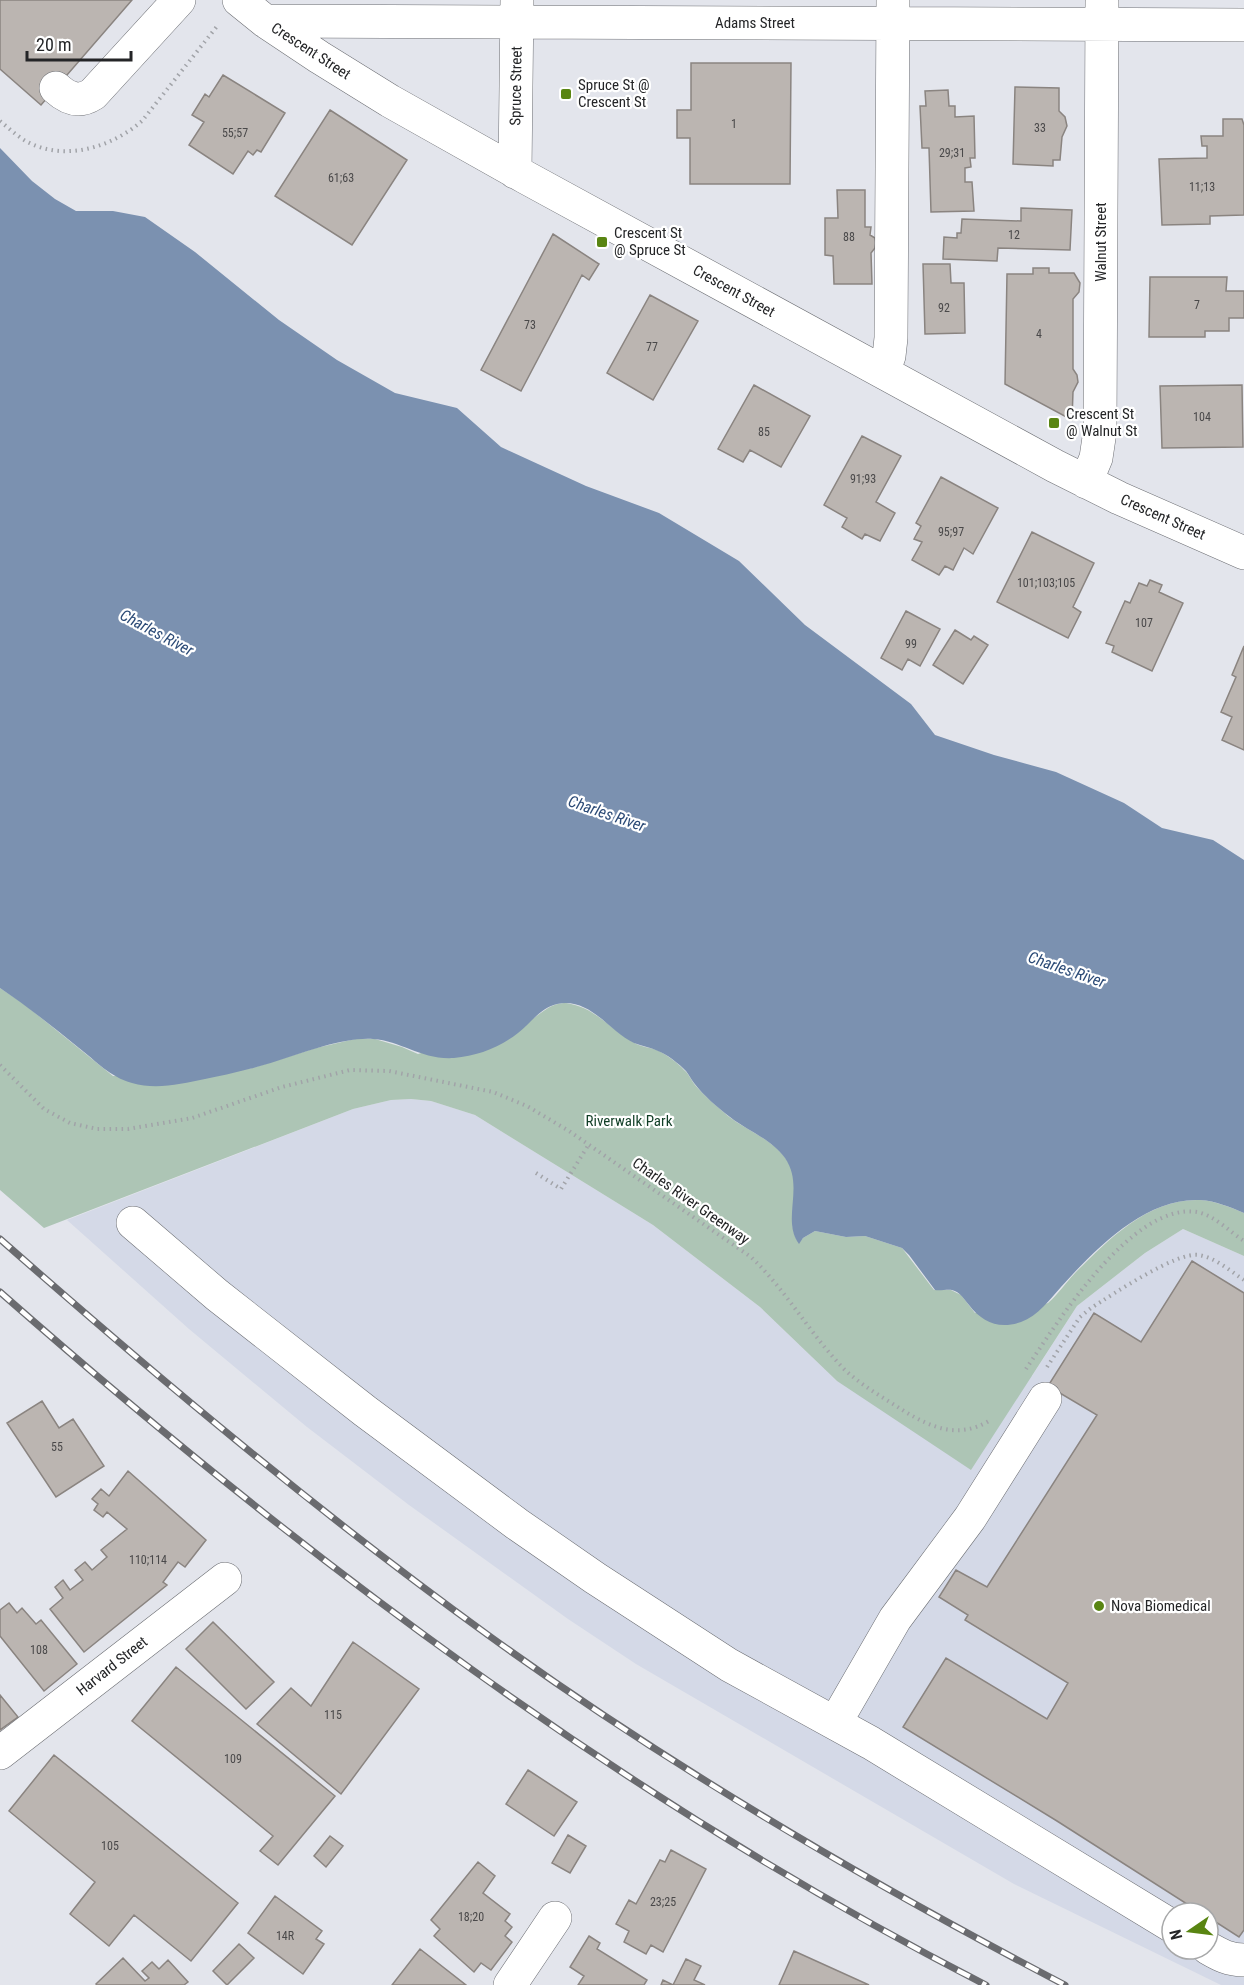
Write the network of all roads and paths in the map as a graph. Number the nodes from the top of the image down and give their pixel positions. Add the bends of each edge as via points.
1 (179, 0) edge
2 (239, 0) edge
3 (517, 11) edge
4 (893, 12) edge
5 (1102, 12) edge
6 (265, 21) junction
7 (1244, 24) edge
8 (56, 87) dead end
9 (515, 172) junction
10 (883, 372) junction
11 (1086, 482) junction
12 (1244, 553) edge
13 (0, 1065) edge
14 (589, 1144) junction
15 (536, 1173) dead end
16 (133, 1223) dead end
17 (1244, 1241) edge
18 (1244, 1280) edge
19 (1021, 1377) dead end
20 (1045, 1399) joint
21 (996, 1415) dead end
22 (225, 1579) dead end
23 (835, 1724) junction
24 (0, 1753) edge
25 (555, 1918) dead end
26 (1160, 1919) edge
27 (1220, 1954) edge
28 (1244, 1960) edge
29 (510, 1985) edge

1 - 8 street via 93,94 74,100
2 - 6 street, Crescent Street
3 - 4 street, Adams Street
3 - 6 street, Adams Street
3 - 9 street, Spruce Street
4 - 5 street, Adams Street
4 - 10 street via 891,338 890,356
5 - 7 street, Adams Street
5 - 11 street, Walnut Street via 1100,431 1096,458
6 - 9 street, Crescent Street via 366,86
9 - 10 street, Crescent Street
10 - 11 street, Crescent Street
11 - 12 street, Crescent Street
13 - 14 path, Charles River Greenway via 44,1109 70,1123 97,1129 171,1123 282,1087 370,1069 509,1097
14 - 15 path via 561,1190
14 - 21 path, Charles River Greenway via 751,1257 843,1368 864,1385 921,1421 946,1431 980,1426
16 - 23 street via 310,1369 517,1524 702,1648
17 - 19 path via 1197,1212 1153,1222 1083,1287
18 - 20 path via 1209,1257 1191,1254 1175,1259 1091,1308 1080,1317 1040,1378
20 - 23 street via 970,1518 896,1619
22 - 24 street, Harvard Street
23 - 26 street
25 - 29 street
27 - 28 street

